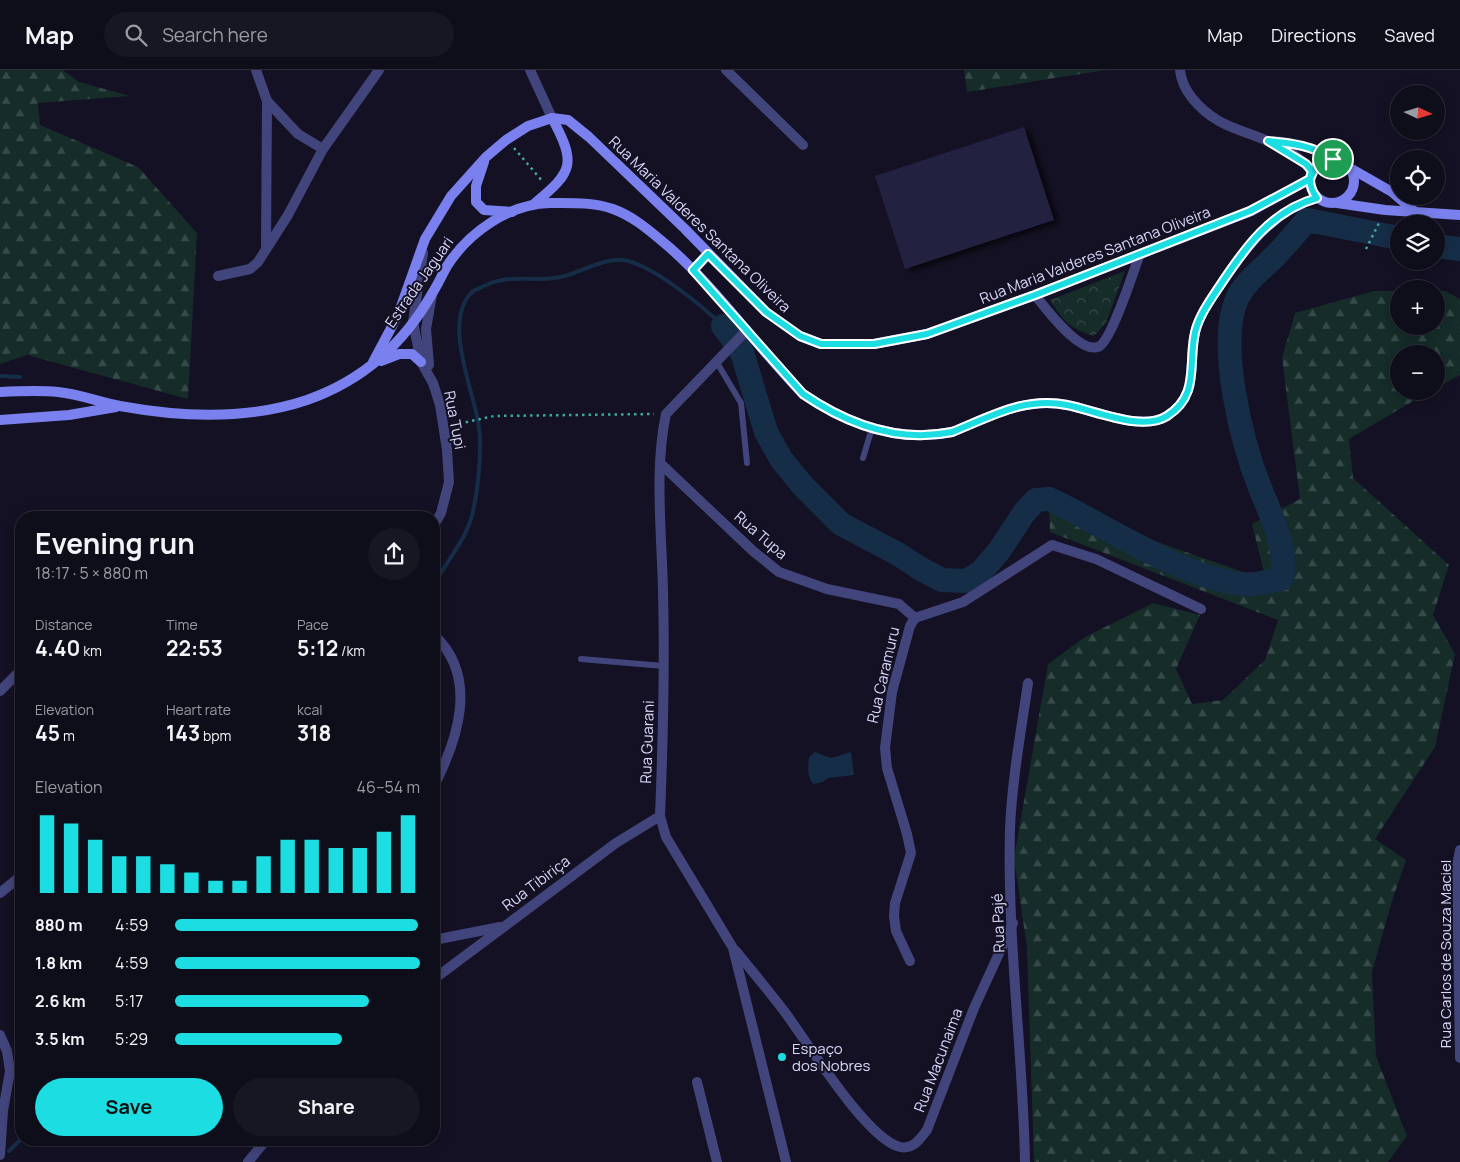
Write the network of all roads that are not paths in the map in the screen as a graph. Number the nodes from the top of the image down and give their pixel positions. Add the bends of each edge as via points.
1 (256, 70) edge
2 (379, 70) edge
3 (530, 70) edge
4 (726, 70) edge
5 (1180, 70) edge
6 (267, 102) junction
7 (552, 118) junction
8 (1268, 141) junction
9 (803, 145) dead end
10 (323, 149) junction
11 (486, 157) junction
12 (1333, 159) junction
13 (1350, 168) junction
14 (1311, 175) junction
15 (1317, 198) junction
16 (535, 203) junction
17 (1337, 204) junction
18 (1414, 211) junction
19 (513, 212) junction
20 (1460, 215) edge
21 (426, 239) junction
22 (266, 250) junction
23 (708, 254) junction
24 (1140, 254) junction
25 (693, 270) junction
26 (218, 276) dead end
27 (433, 293) junction
28 (1035, 295) junction
29 (413, 322) junction
30 (743, 334) junction
31 (421, 362) junction
32 (716, 362) junction
33 (374, 365) junction
34 (433, 383) junction
35 (0, 392) edge
36 (120, 406) junction
37 (0, 420) edge
38 (872, 428) junction
39 (863, 458) dead end
40 (747, 462) dead end
41 (660, 464) junction
42 (440, 515) edge
43 (1201, 609) dead end
44 (915, 618) junction
45 (440, 644) edge
46 (581, 659) dead end
47 (664, 666) junction
48 (15, 676) edge
49 (1028, 683) dead end
50 (0, 691) edge
51 (440, 774) edge
52 (660, 816) junction
53 (1460, 850) edge
54 (15, 881) edge
55 (0, 893) edge
56 (1013, 923) junction
57 (504, 926) junction
58 (440, 939) edge
59 (734, 948) junction
60 (910, 961) dead end
61 (440, 974) edge
62 (0, 1035) edge
63 (1460, 1058) edge
64 (697, 1082) dead end
65 (261, 1146) edge
66 (0, 1155) edge
67 (248, 1162) edge
68 (717, 1162) edge
69 (786, 1162) edge
70 (1025, 1162) edge

1 - 6 street
2 - 10 street
3 - 7 street
4 - 9 street
5 - 8 street via 1186,89 1206,114 1240,132
6 - 10 street via 298,134
6 - 22 street
7 - 11 main road via 528,126
7 - 16 main road via 569,158 565,173
7 - 23 main road, Rua Maria Valderes Santana Oliveira via 573,123
8 - 12 street via 1294,143
8 - 14 street via 1306,164
10 - 22 street
11 - 19 main road via 476,186 476,202 484,210
11 - 21 main road via 451,196
12 - 13 main road via 1343,161
12 - 14 main road via 1321,162
13 - 17 main road via 1354,189
13 - 18 main road via 1392,192
14 - 15 main road via 1313,193
14 - 24 main road, Rua Maria Valderes Santana Oliveira via 1250,211
15 - 17 main road
15 - 38 main road, Estrada Jaguari via 1285,212 1243,250 1200,318 1185,400 1165,418 1139,421 1068,405 1037,402 1024,403 952,432 919,436
16 - 19 main road, Estrada Jaguari
16 - 25 main road, Estrada Jaguari via 580,203 611,209 644,225
17 - 18 main road
18 - 20 main road
19 - 27 main road, Estrada Jaguari via 469,238 448,265
21 - 29 street
21 - 33 main road via 398,315
22 - 26 street via 254,267
23 - 25 main road
23 - 28 main road, Rua Maria Valderes Santana Oliveira via 766,312 800,336 821,344 874,344 927,334
24 - 28 main road, Rua Maria Valderes Santana Oliveira
24 - 28 street via 1111,330 1097,348 1089,348 1075,339
25 - 30 main road, Estrada Jaguari
27 - 29 main road, Estrada Jaguari
27 - 34 street via 426,329 426,356
29 - 31 street, Rua Tupi
29 - 33 main road, Estrada Jaguari
30 - 32 street
30 - 38 main road, Estrada Jaguari via 803,394 854,423
31 - 33 main road via 412,354 398,354
31 - 34 street, Rua Tupi
32 - 40 lane via 741,403
32 - 41 street, Rua Guarani via 666,414
33 - 36 main road via 332,390 273,407 186,415
34 - 42 street, Rua Tupi via 440,405 449,482
35 - 36 main road via 60,392
36 - 37 main road via 69,415
38 - 39 lane
41 - 44 street, Rua Tupa via 779,572 827,589 899,604
41 - 47 street, Rua Guarani
43 - 44 street, Rua Caramuru via 1096,559 1052,545 963,602
44 - 60 street, Rua Caramuru via 892,692 885,748 887,768 911,853 894,916 896,931
45 - 51 street via 453,662 462,696 448,758
46 - 47 lane
47 - 52 street, Rua Guarani
48 - 50 street
49 - 56 street, Rua Pajé via 1010,828
52 - 57 street, Rua Tibiriça via 634,830
52 - 59 street, Rua Guarani via 666,837
53 - 63 street, Rua Carlos de Souza Maciel
54 - 55 street
56 - 59 street, Rua Macunaima via 974,1008 927,1130 917,1144 907,1147 884,1139 857,1111
56 - 70 street, Rua Pajé
57 - 58 street
57 - 61 street, Rua Tibiriça
59 - 69 street, Rua Guarani
62 - 66 street via 10,1071
64 - 68 street
65 - 67 street

